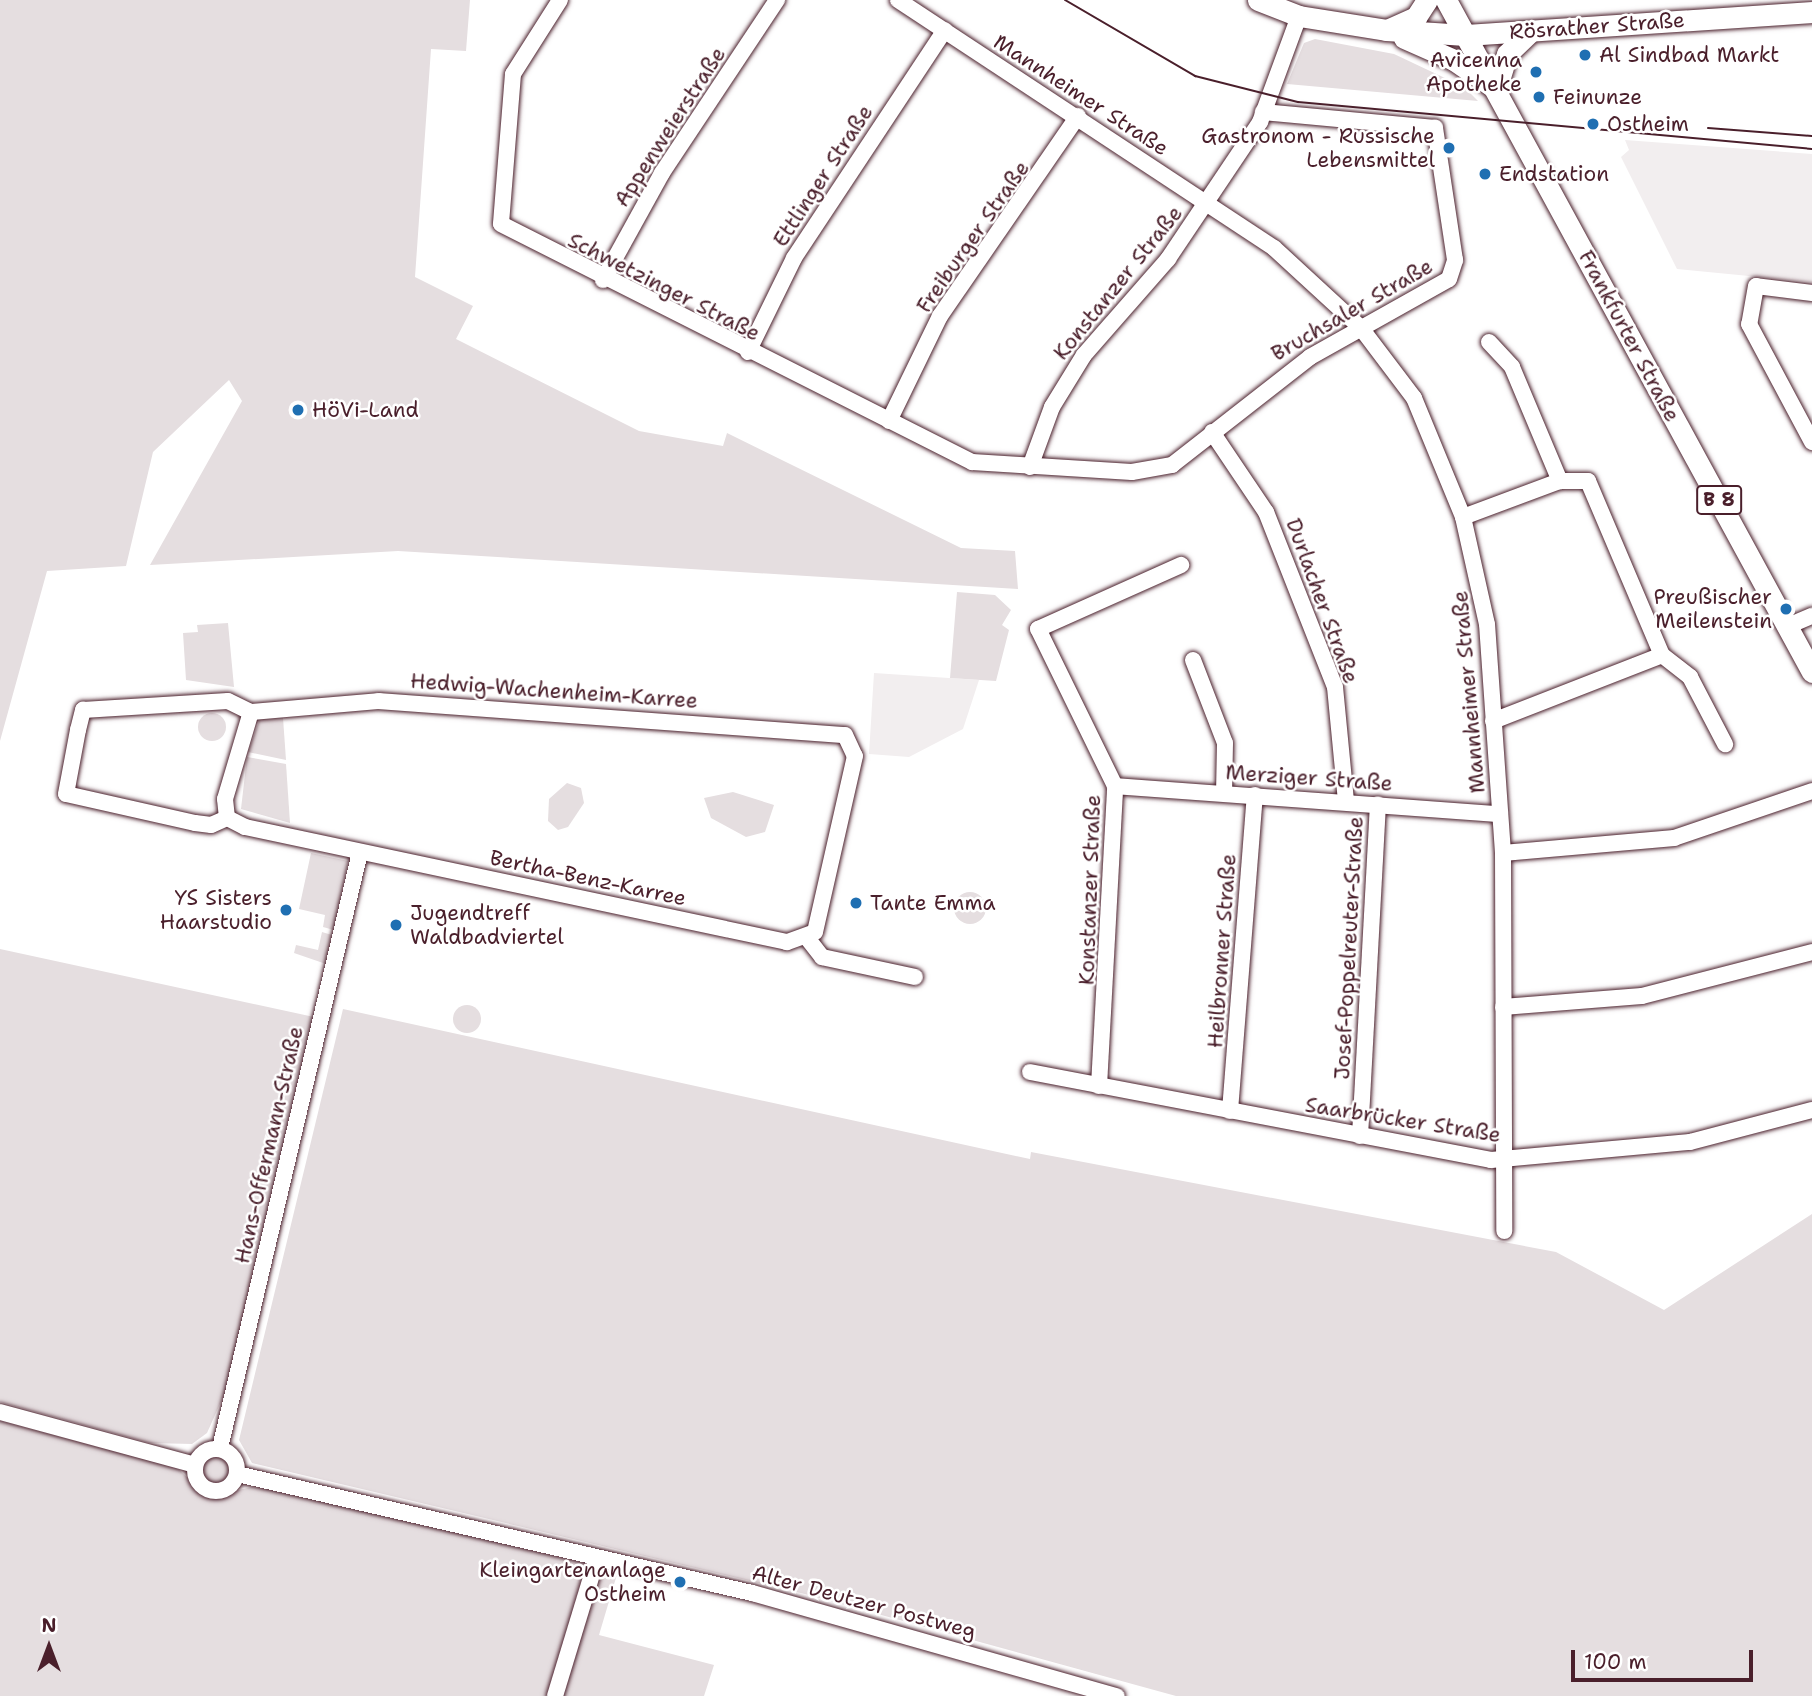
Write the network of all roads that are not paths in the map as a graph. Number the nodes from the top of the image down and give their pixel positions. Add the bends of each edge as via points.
1 (560, 0) edge
2 (777, 0) edge
3 (898, 0) edge
4 (1258, 0) edge
5 (1427, 0) edge
6 (1446, 0) edge
7 (1812, 12) edge
8 (1299, 16) junction
9 (945, 30) junction
10 (1386, 30) junction
11 (1531, 31) junction
12 (1466, 35) junction
13 (1496, 90) junction
14 (1264, 112) junction
15 (1078, 117) junction
16 (1208, 203) junction
17 (603, 280) junction
18 (1812, 293) edge
19 (1361, 328) junction
20 (1489, 342) dead end
21 (748, 352) junction
22 (889, 421) junction
23 (1212, 432) junction
24 (1812, 442) edge
25 (1030, 467) junction
26 (1560, 481) junction
27 (1463, 517) junction
28 (1181, 565) dead end
29 (1812, 616) edge
30 (1788, 625) junction
31 (1662, 655) junction
32 (1193, 660) dead end
33 (1812, 671) edge
34 (251, 712) junction
35 (1493, 721) junction
36 (1726, 744) dead end
37 (1115, 786) junction
38 (1812, 791) edge
39 (1224, 793) junction
40 (1255, 795) junction
41 (1346, 801) junction
42 (1378, 804) junction
43 (1500, 814) junction
44 (227, 818) junction
45 (359, 852) junction
46 (1503, 853) junction
47 (808, 939) junction
48 (1812, 952) edge
49 (915, 977) dead end
50 (1503, 1007) junction
51 (1030, 1072) dead end
52 (1098, 1086) junction
53 (1812, 1110) edge
54 (1230, 1111) junction
55 (1360, 1136) junction
56 (1503, 1159) junction
57 (1504, 1231) dead end
58 (0, 1412) edge
59 (220, 1448) junction
60 (195, 1465) junction
61 (237, 1474) junction
62 (597, 1558) junction
63 (555, 1696) edge
64 (1117, 1696) edge

1 - 17 street, Schwetzinger Straße via 513,75 501,224
2 - 17 street, Appenweierstraße via 662,173
3 - 9 street, Mannheimer Straße
4 - 8 main road
5 - 10 main road via 1416,17
6 - 12 main road, Frankfurter Straße / B 8
7 - 11 main road, Rösrather Straße
8 - 10 main road
8 - 14 street, Konstanzer Straße
9 - 15 street, Mannheimer Straße
9 - 21 street, Ettlinger Straße via 794,258
10 - 12 main road, Rösrather Straße
10 - 13 main road, B 8 via 1454,60
11 - 12 main road, Rösrather Straße
11 - 13 main road via 1507,54
12 - 13 main road, Frankfurter Straße / B 8
13 - 30 main road, Frankfurter Straße / B 8
14 - 16 street, Konstanzer Straße
14 - 19 street, Bruchsaler Straße via 1435,128 1455,270 1441,285
15 - 16 street, Mannheimer Straße
15 - 22 street, Freiburger Straße via 940,316
16 - 19 street, Mannheimer Straße via 1284,256
16 - 25 street, Konstanzer Straße via 1084,355 1052,407
17 - 21 street, Schwetzinger Straße
18 - 24 street via 1756,286 1749,324
19 - 23 street, Bruchsaler Straße via 1274,381
19 - 27 street, Mannheimer Straße via 1414,398
20 - 26 street via 1512,367
21 - 22 street, Schwetzinger Straße
22 - 25 street, Schwetzinger Straße via 964,460
23 - 25 street, Bruchsaler Straße via 1156,470
23 - 41 street, Durlacher Straße via 1266,512 1335,687
26 - 27 street
26 - 31 street via 1588,481
27 - 35 street, Mannheimer Straße via 1486,613
28 - 37 street, Konstanzer Straße via 1038,629
29 - 30 street
30 - 33 main road, Frankfurter Straße / B 8
31 - 35 street
31 - 36 street via 1690,677
32 - 39 street via 1224,743
34 - 44 street via 225,799
34 - 44 street via 228,701 83,710 78,730 66,794 203,824
34 - 47 street, Hedwig-Wachenheim-Karree via 379,701 833,731 851,742 855,756 819,923
35 - 43 street, Mannheimer Straße
37 - 39 street, Merziger Straße
37 - 52 street, Konstanzer Straße
38 - 46 street via 1674,838
39 - 40 street, Merziger Straße
40 - 41 street, Merziger Straße
40 - 54 street, Heilbronner Straße
41 - 42 street, Merziger Straße
42 - 43 street, Merziger Straße
42 - 55 street, Josef-Poppelreuter-Straße
43 - 46 street, Mannheimer Straße
44 - 45 street, Bertha-Benz-Karree
45 - 47 street, Bertha-Benz-Karree via 787,942
45 - 59 street, Hans-Offermann-Straße
46 - 50 street, Mannheimer Straße
47 - 49 street via 822,957
48 - 50 street via 1642,996
50 - 56 street, Mannheimer Straße
51 - 52 street, Saarbrücker Straße
52 - 54 street, Saarbrücker Straße
53 - 56 street, Saarbrücker Straße via 1690,1142
54 - 55 street, Saarbrücker Straße
55 - 56 street, Saarbrücker Straße
56 - 57 street, Mannheimer Straße
58 - 60 street
59 - 60 street via 204,1451
59 - 61 street via 234,1458
60 - 61 street via 198,1481 211,1491 228,1488
61 - 62 street, Alter Deutzer Postweg
62 - 63 street
62 - 64 street, Alter Deutzer Postweg via 752,1593

